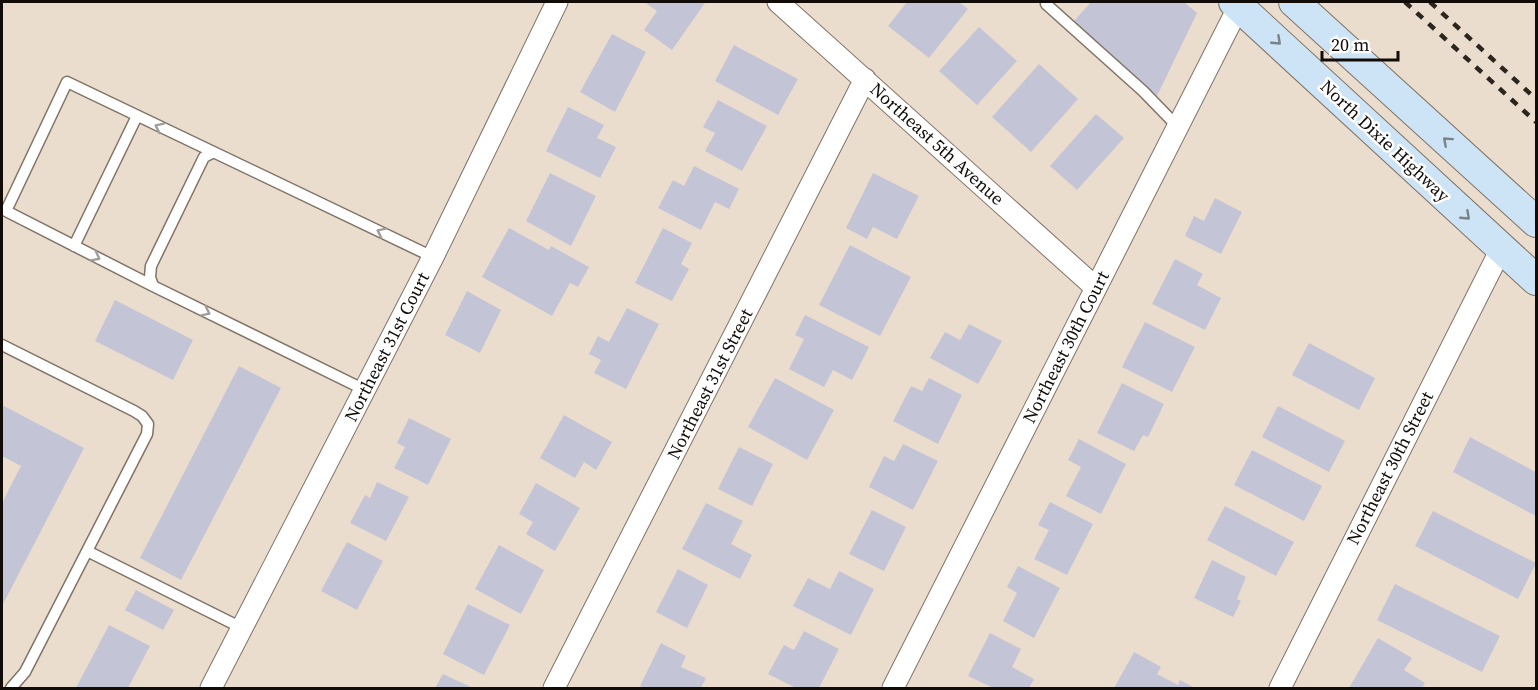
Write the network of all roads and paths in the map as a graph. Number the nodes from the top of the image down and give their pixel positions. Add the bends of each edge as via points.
1 (557, 2) edge
2 (778, 2) edge
3 (1048, 2) edge
4 (1294, 2) edge
5 (1236, 4) edge
6 (865, 79) junction
7 (137, 116) junction
8 (1178, 127) junction
9 (212, 153) junction
10 (1536, 222) edge
11 (74, 246) junction
12 (1502, 249) junction
13 (433, 257) junction
14 (1536, 280) edge
15 (153, 286) junction
16 (1096, 288) junction
17 (2, 345) edge
18 (365, 390) junction
19 (87, 551) junction
20 (242, 628) junction
21 (11, 688) edge
22 (211, 688) edge
23 (554, 688) edge
24 (893, 688) edge
25 (1280, 688) edge

1 - 13 street, Northeast 31st Court
2 - 6 street, Northeast 5th Avenue
3 - 8 lane
10 -> 4 main road
5 - 8 street, Northeast 30th Court
5 -> 12 main road, North Dixie Highway
6 - 16 street, Northeast 5th Avenue
6 - 23 street, Northeast 31st Street
9 -> 7 lane
7 - 11 lane
7 - 11 lane via 67,82 6,211
8 - 16 street, Northeast 30th Court
13 -> 9 lane
9 - 15 lane via 204,157 151,266
11 -> 15 lane
12 - 14 main road, North Dixie Highway
12 - 25 street, Northeast 30th Street
13 - 18 street, Northeast 31st Court
15 -> 18 lane
16 - 24 street, Northeast 30th Court
17 - 19 lane via 134,411 148,424 147,434
18 - 20 street, Northeast 31st Court
19 - 20 lane
19 - 21 lane via 25,672
20 - 22 street, Northeast 31st Court

